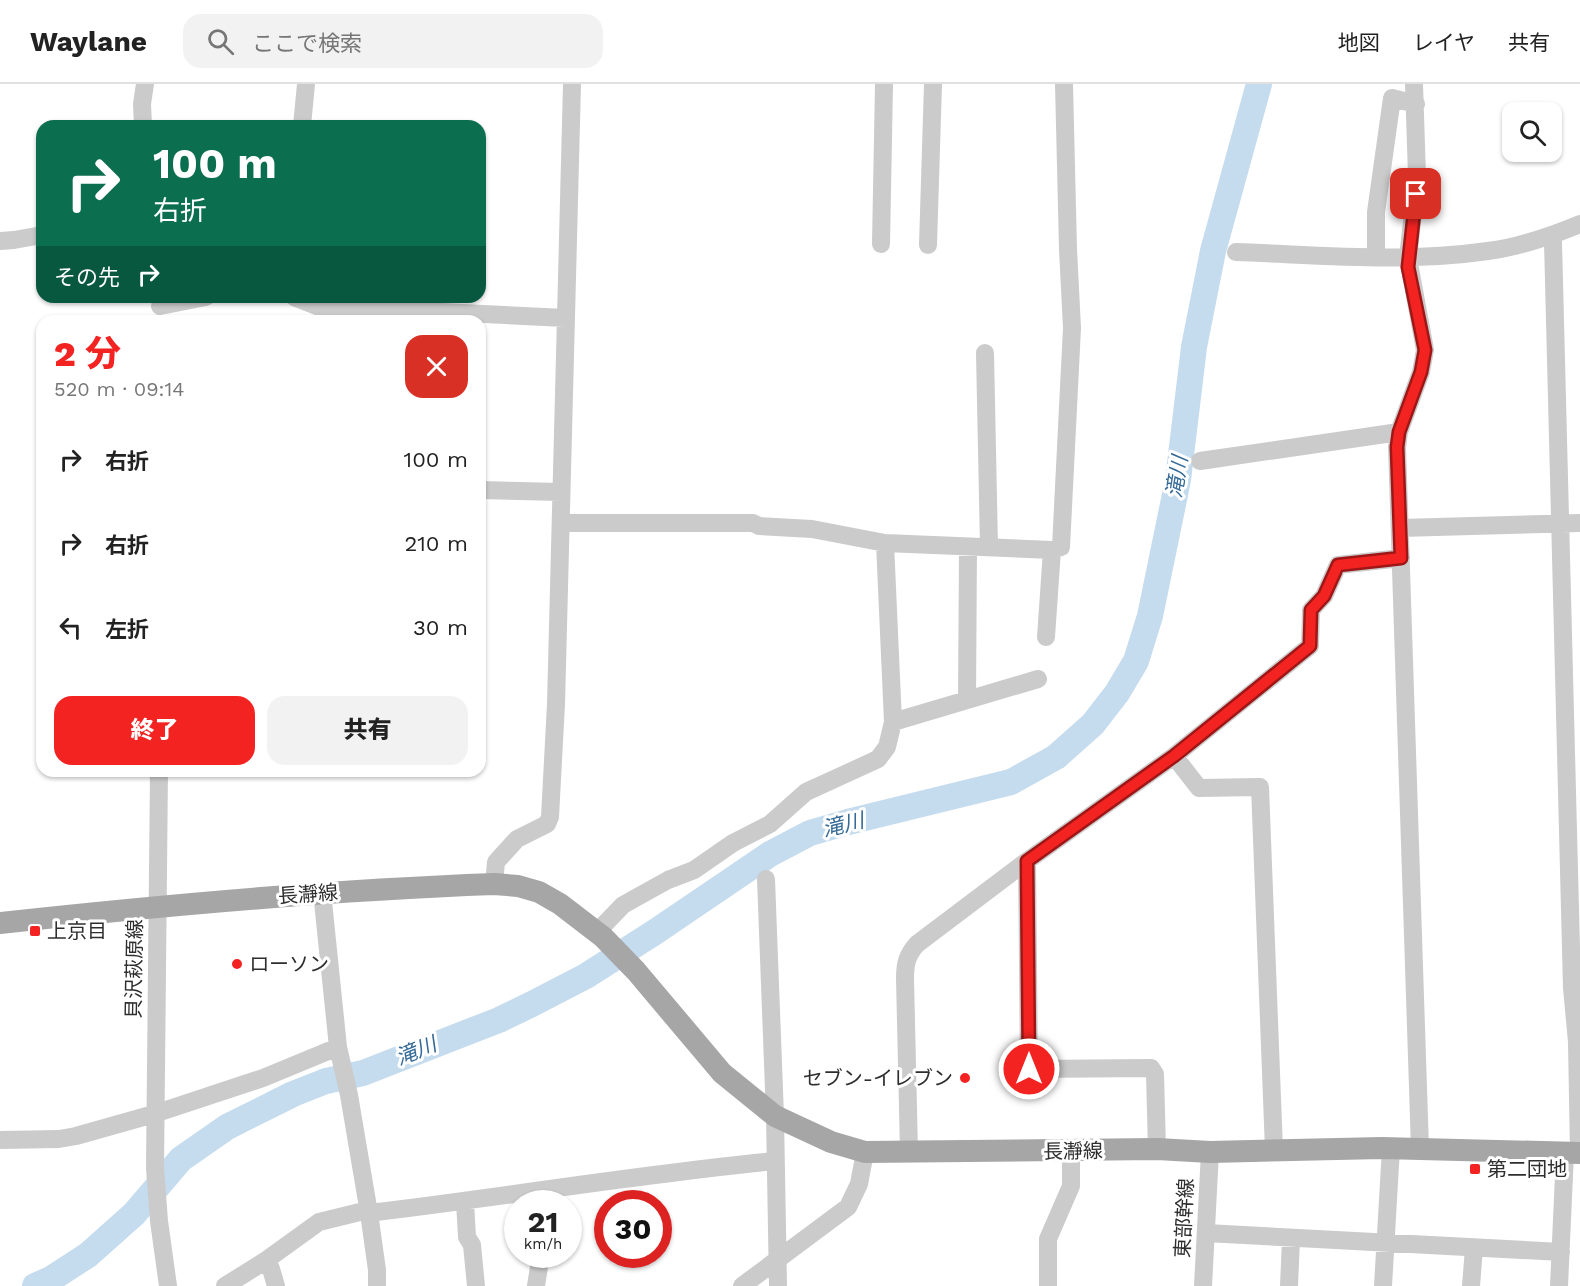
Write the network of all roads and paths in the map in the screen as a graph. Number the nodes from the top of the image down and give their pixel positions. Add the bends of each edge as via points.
1 (145, 84) edge
2 (306, 84) edge
3 (572, 84) edge
4 (884, 84) edge
5 (933, 84) edge
6 (1064, 84) edge
7 (1414, 84) edge
8 (1416, 104) junction
9 (143, 120) edge
10 (303, 120) edge
11 (1580, 224) edge
12 (1551, 236) junction
13 (36, 237) edge
14 (0, 241) edge
15 (881, 244) dead end
16 (928, 245) dead end
17 (1236, 252) dead end
18 (1376, 257) junction
19 (1408, 258) junction
20 (181, 303) edge
21 (309, 303) edge
22 (160, 308) edge
23 (565, 318) junction
24 (985, 353) dead end
25 (1399, 432) junction
26 (1200, 461) dead end
27 (486, 490) edge
28 (561, 492) junction
29 (561, 523) junction
30 (1559, 523) junction
31 (1580, 523) edge
32 (1400, 528) junction
33 (885, 543) junction
34 (988, 546) junction
35 (968, 547) junction
36 (1052, 550) junction
37 (1401, 558) junction
38 (1046, 637) dead end
39 (1038, 679) dead end
40 (967, 700) junction
41 (893, 722) junction
42 (1174, 756) junction
43 (159, 777) edge
44 (1574, 826) edge
45 (1027, 861) junction
46 (766, 879) dead end
47 (494, 884) junction
48 (322, 892) junction
49 (158, 906) junction
50 (0, 923) edge
51 (599, 935) junction
52 (339, 1050) junction
53 (154, 1114) junction
54 (775, 1116) junction
55 (0, 1140) edge
56 (1391, 1148) junction
57 (1157, 1149) junction
58 (1420, 1149) junction
59 (1274, 1150) junction
60 (1071, 1151) junction
61 (864, 1152) junction
62 (909, 1152) junction
63 (1210, 1152) junction
64 (1575, 1153) edge
65 (776, 1161) junction
66 (576, 1190) edge
67 (504, 1199) edge
68 (465, 1202) junction
69 (369, 1212) junction
70 (1206, 1233) junction
71 (1292, 1239) junction
72 (1386, 1243) junction
73 (1474, 1248) junction
74 (1561, 1252) junction
75 (778, 1260) junction
76 (265, 1261) junction
77 (539, 1268) edge
78 (168, 1286) edge
79 (225, 1286) edge
80 (276, 1286) edge
81 (377, 1286) edge
82 (476, 1286) edge
83 (536, 1286) edge
84 (742, 1286) edge
85 (778, 1286) edge
86 (1048, 1286) edge
87 (1203, 1286) edge
88 (1289, 1286) edge
89 (1383, 1286) edge
90 (1471, 1286) edge
91 (1559, 1286) edge

1 - 9 street
2 - 10 street
3 - 23 street
4 - 15 street
5 - 16 street
6 - 36 street via 1072,328 1061,547
7 - 8 street
8 - 18 street via 1392,98 1376,212
8 - 19 street via 1416,194
11 - 12 street
12 - 19 street via 1490,251
12 - 30 street
13 - 14 street
17 - 18 street
18 - 19 street
19 - 25 street via 1425,350
20 - 22 street
21 - 23 street
23 - 28 street
24 - 34 street
25 - 26 street
25 - 32 street
27 - 28 street
28 - 29 street
29 - 33 street via 753,523
29 - 47 street via 550,817 547,824 517,839 496,862
30 - 31 street
30 - 32 street
30 - 44 street
32 - 37 street
33 - 35 street
33 - 41 street
34 - 35 street
34 - 36 street
35 - 40 street
36 - 38 street
37 - 42 street via 1338,565 1324,596 1311,610 1310,646
37 - 58 street
39 - 40 street
40 - 41 street
41 - 51 street via 887,747 878,759 807,792 770,824 694,870 623,905
42 - 45 street
42 - 59 street via 1199,788 1260,787
43 - 49 street, 貝沢萩原線
44 - 64 street
45 - 57 street via 1029,1069 1151,1068 1155,1074
45 - 62 street via 917,944 907,959 904,978
46 - 54 street
47 - 48 main road, 長瀞線
47 - 51 main road, 長瀞線 via 539,892
48 - 49 main road, 長瀞線
48 - 52 street
49 - 50 main road, 長瀞線
49 - 53 street, 貝沢萩原線
51 - 54 main road, 長瀞線 via 636,971 722,1073
52 - 53 street
52 - 69 street
53 - 55 street via 59,1139
53 - 78 street, 貝沢萩原線 via 159,1221
54 - 61 main road, 長瀞線 via 831,1142
54 - 65 street
56 - 58 main road, 長瀞線
56 - 59 main road, 長瀞線
56 - 72 street
57 - 60 main road, 長瀞線
57 - 63 main road, 長瀞線
58 - 64 main road, 長瀞線
59 - 63 main road, 長瀞線
60 - 62 main road, 長瀞線
60 - 86 street via 1071,1186 1048,1239
61 - 62 main road, 長瀞線
61 - 75 street via 859,1184 848,1207
63 - 70 street, 東部幹線
64 - 74 street
65 - 66 street via 687,1169
65 - 75 street
67 - 68 street
68 - 69 street
68 - 82 street
69 - 76 street via 319,1222
69 - 81 street
70 - 71 street
70 - 87 street, 東部幹線
71 - 72 street
71 - 88 street
72 - 73 street
72 - 89 street
73 - 74 street
73 - 90 street
74 - 91 street
75 - 84 street
75 - 85 street
76 - 79 street
76 - 80 street
77 - 83 street

